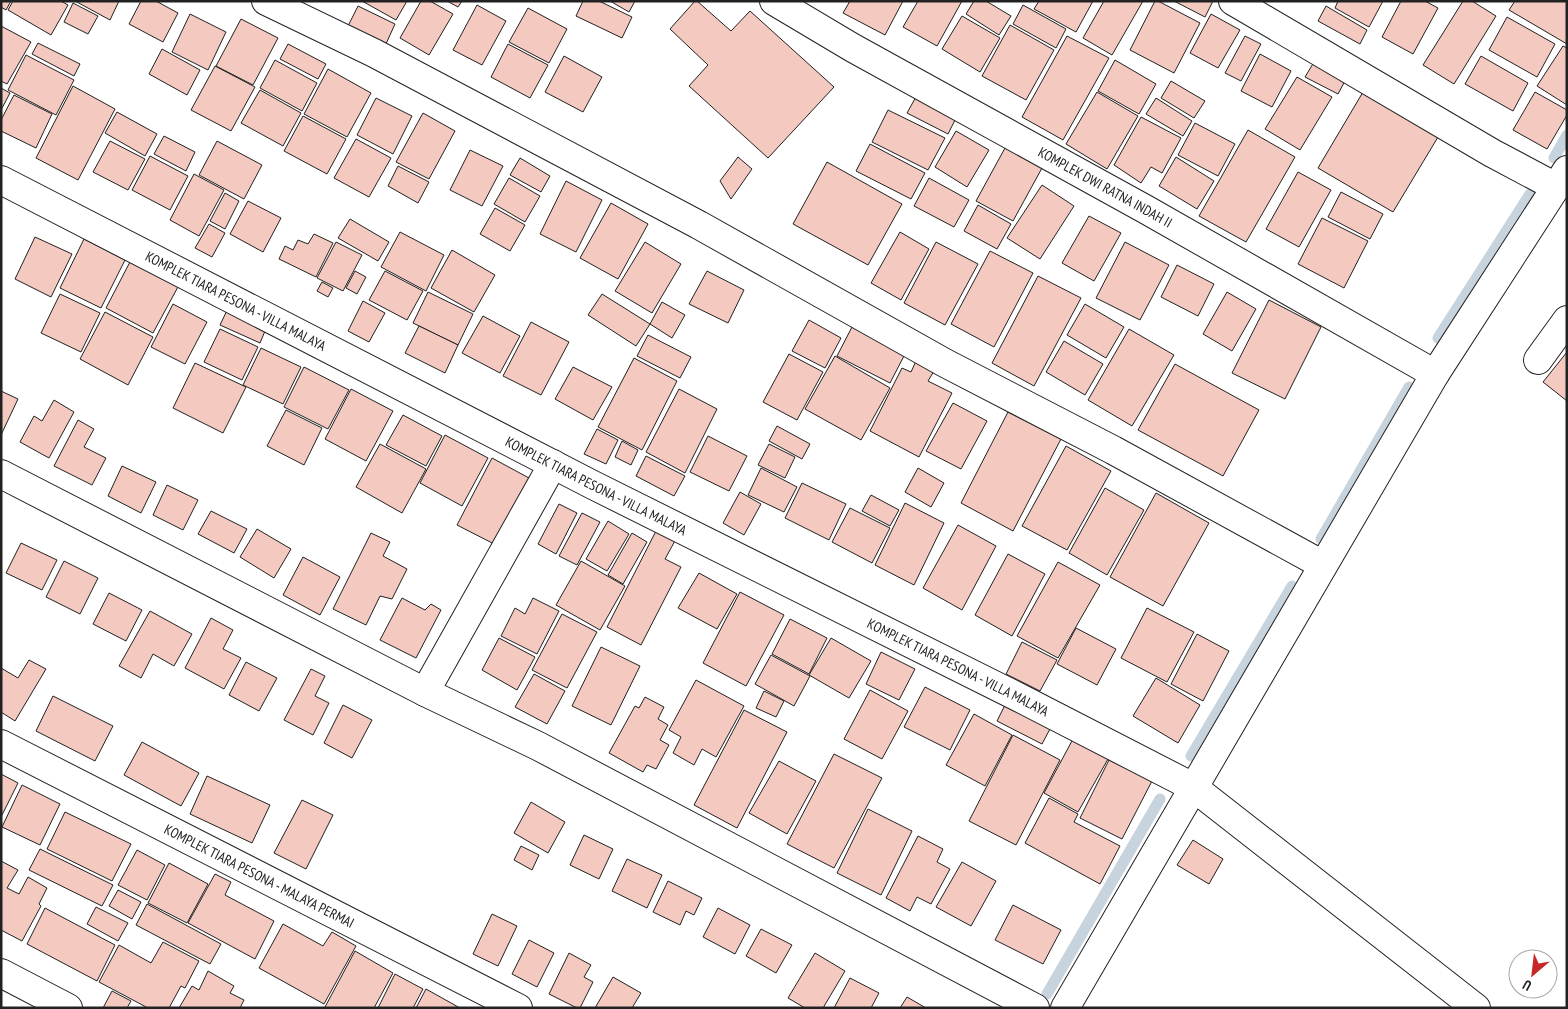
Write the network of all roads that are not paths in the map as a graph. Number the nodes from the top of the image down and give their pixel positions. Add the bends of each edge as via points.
1 (266, 1) edge
2 (774, 1) edge
3 (1233, 1) edge
4 (1561, 178) edge
5 (1, 180) edge
6 (1567, 320) edge
7 (1538, 360) dead end
8 (1435, 374) junction
9 (553, 464) junction
10 (1, 474) edge
11 (1322, 565) junction
12 (425, 692) junction
13 (1, 744) edge
14 (1193, 787) junction
15 (1, 973) edge
16 (1466, 1005) edge
17 (68, 1008) edge
18 (518, 1008) edge
19 (1035, 1008) edge
20 (1065, 1008) edge

1 - 11 street via 374,53 690,221 945,364 1114,450
2 - 8 street, KOMPLEK DWI RATNA INDAH II
3 - 4 street via 1492,153
4 - 8 street
5 - 9 street, KOMPLEK TIARA PESONA - VILLA MALAYA
6 - 7 street
8 - 11 street
9 - 12 street
9 - 14 street, KOMPLEK TIARA PESONA - VILLA MALAYA
10 - 12 street
11 - 14 street
12 - 19 street via 538,746
13 - 18 street, KOMPLEK TIARA PESONA - MALAYA PERMAI
14 - 16 street, KOMPLEK TIARA PESONA - VILLA MALAYA
14 - 20 street
15 - 17 street

